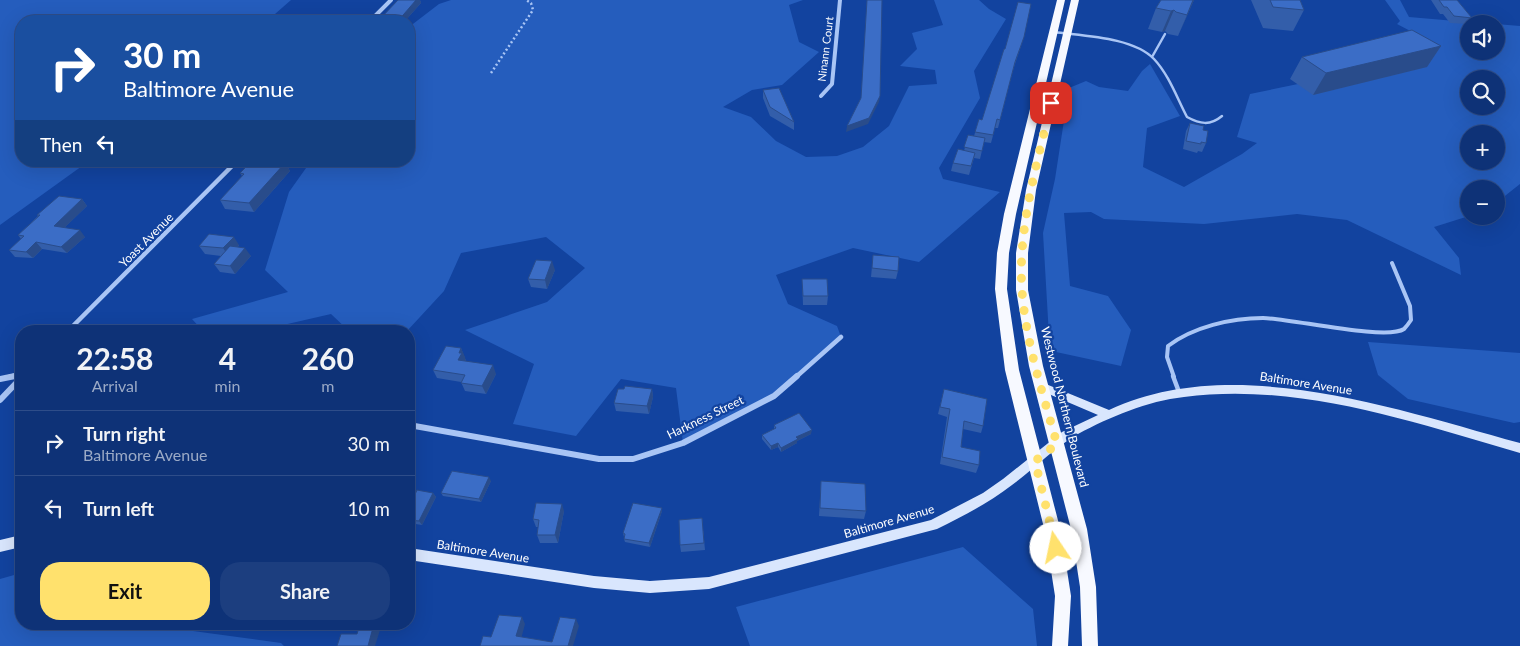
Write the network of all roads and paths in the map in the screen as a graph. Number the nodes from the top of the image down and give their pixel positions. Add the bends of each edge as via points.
1 (391, 0) edge
2 (526, 0) edge
3 (840, 0) edge
4 (1061, 0) edge
5 (1074, 0) edge
6 (376, 15) edge
7 (1060, 33) junction
8 (1165, 34) dead end
9 (1152, 57) junction
10 (491, 73) dead end
11 (821, 96) dead end
12 (1222, 116) dead end
13 (231, 167) edge
14 (1392, 263) dead end
15 (74, 325) edge
16 (841, 338) dead end
17 (15, 377) edge
18 (0, 378) edge
19 (15, 383) edge
20 (1041, 386) junction
21 (1179, 392) junction
22 (0, 400) edge
23 (1108, 414) junction
24 (415, 425) edge
25 (1057, 444) junction
26 (1520, 448) edge
27 (1035, 461) junction
28 (15, 542) edge
29 (0, 546) edge
30 (415, 555) edge
31 (1060, 646) edge
32 (1090, 646) edge

1 - 6 street
2 - 10 path via 533,10
3 - 11 street, Ninann Court via 832,84
4 - 7 main road, Westwood Northern Boulevard
5 - 7 main road, Westwood Northern Boulevard
7 - 9 lane via 1126,44
7 - 20 main road, Westwood Northern Boulevard via 1022,253 1022,290
7 - 27 main road, Westwood Northern Boulevard via 1010,214 1003,253 1001,289 1010,363
8 - 9 lane
9 - 12 lane via 1187,117 1208,124
13 - 15 street, Yoast Avenue
14 - 21 lane via 1410,306 1411,320 1404,329 1369,332 1263,318 1191,331 1168,346 1167,356
16 - 24 street, Harkness Street via 774,396 683,443 633,459 599,459
17 - 18 street
19 - 22 street
20 - 23 street
20 - 25 main road, Westwood Northern Boulevard
21 - 23 street, Baltimore Avenue
21 - 26 street, Baltimore Avenue via 1265,388 1301,393
23 - 25 street, Baltimore Avenue
25 - 27 street, Baltimore Avenue
25 - 32 main road, Westwood Northern Boulevard via 1079,529 1088,587
27 - 30 street, Baltimore Avenue via 987,497 933,525 709,583 650,587 594,582
27 - 31 main road, Westwood Northern Boulevard via 1053,532 1063,596
28 - 29 street

